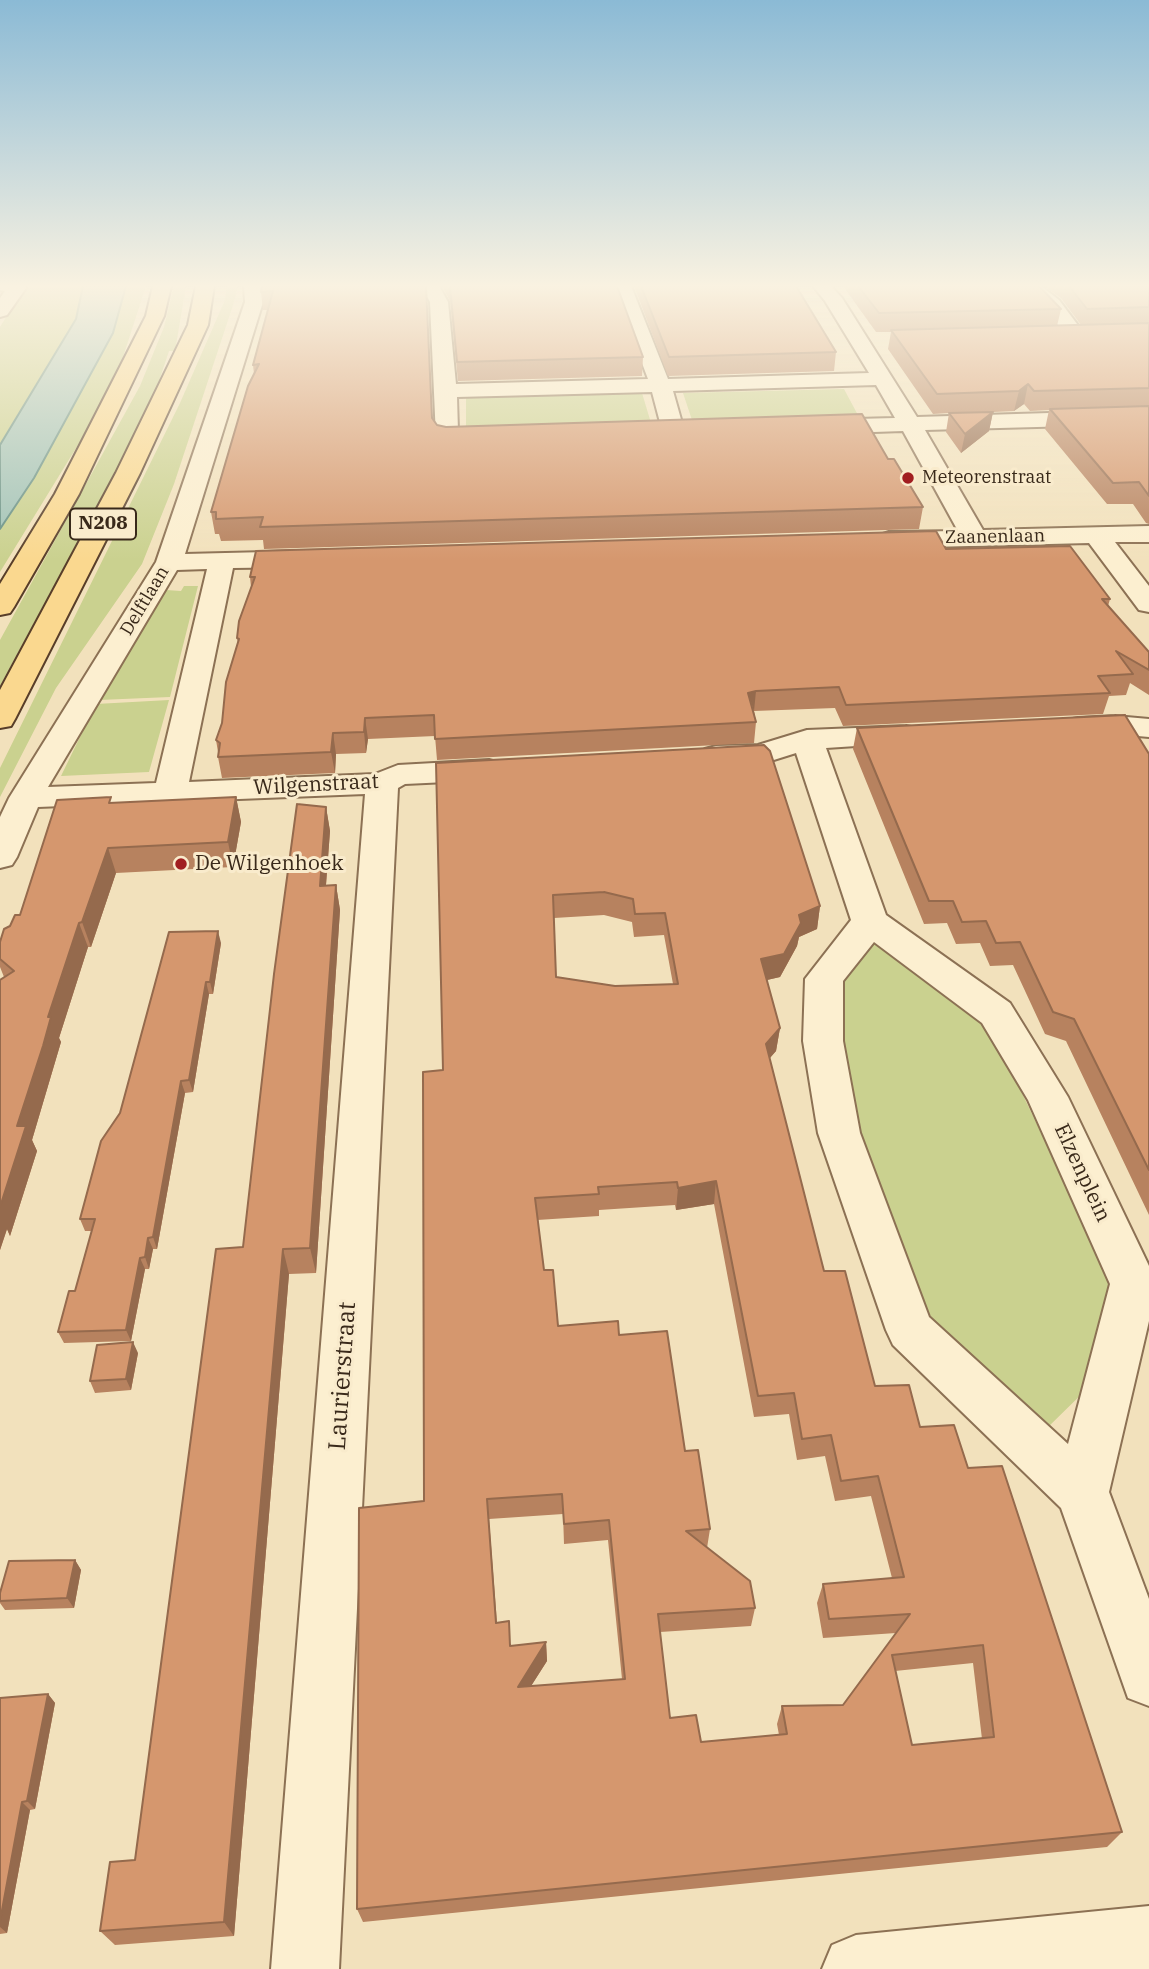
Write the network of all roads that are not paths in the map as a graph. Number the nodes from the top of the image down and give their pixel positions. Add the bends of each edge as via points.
1 (124, 378) edge
2 (173, 378) edge
3 (229, 378) edge
4 (445, 378) edge
5 (658, 378) edge
6 (881, 379) joint
7 (661, 387) junction
8 (446, 391) junction
9 (1149, 416) edge
10 (910, 424) junction
11 (795, 427) edge
12 (701, 429) edge
13 (673, 430) junction
14 (647, 431) edge
15 (514, 436) edge
16 (1149, 534) edge
17 (1096, 535) junction
18 (974, 537) junction
19 (863, 541) edge
20 (334, 558) edge
21 (222, 561) junction
22 (169, 562) junction
23 (1149, 604) edge
24 (0, 607) edge
25 (0, 719) edge
26 (1048, 728) edge
27 (1149, 728) edge
28 (941, 733) edge
29 (807, 739) junction
30 (691, 758) edge
31 (524, 768) edge
32 (382, 784) junction
33 (170, 792) junction
34 (25, 798) junction
35 (0, 857) edge
36 (870, 922) junction
37 (1082, 1492) junction
38 (1149, 1677) edge
39 (1149, 1939) edge
40 (305, 1969) edge
41 (856, 1969) edge

1 - 24 main road, N208 via 67,494
2 - 25 main road, N208
3 - 22 street, Delftlaan
4 - 8 street
5 - 7 street
6 - 7 street
6 - 10 street
7 - 8 street
7 - 13 street
8 - 15 street via 447,438
9 - 10 street
10 - 11 street
10 - 18 street
12 - 13 street
13 - 14 street
16 - 17 street, Zaanenlaan
17 - 18 street, Zaanenlaan
17 - 23 street
18 - 19 street, Zaanenlaan
20 - 21 street
21 - 22 street
21 - 33 street
22 - 34 street, Delftlaan
26 - 27 street
28 - 29 street
29 - 30 street via 761,754
29 - 36 street
31 - 32 street, Wilgenstraat via 398,775
32 - 33 street, Wilgenstraat
32 - 40 street, Laurierstraat
33 - 34 street, Wilgenstraat
34 - 35 street, Delftlaan
36 - 37 street via 824,979 823,1041 839,1133 910,1329
36 - 37 street, Elzenplein via 996,1013 1047,1097 1134,1284
37 - 38 street
39 - 41 street

